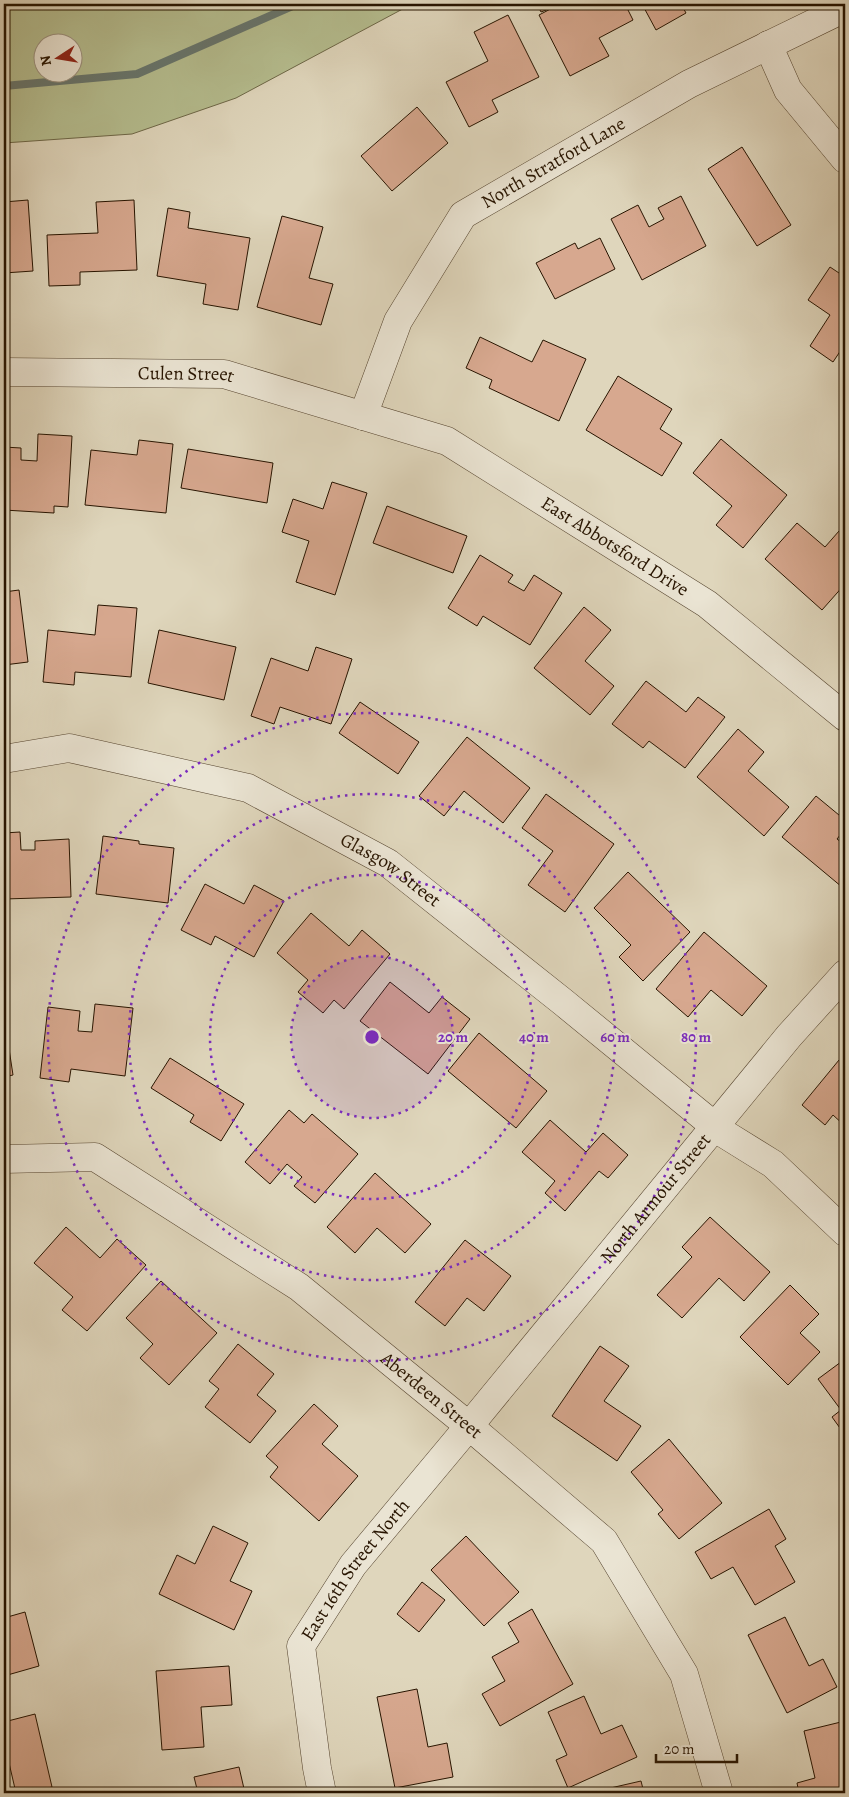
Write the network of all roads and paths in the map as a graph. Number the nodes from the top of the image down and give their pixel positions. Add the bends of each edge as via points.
1 (845, 8) edge
2 (768, 46) junction
3 (845, 159) edge
4 (4, 372) edge
5 (363, 416) junction
6 (845, 717) edge
7 (4, 759) edge
8 (845, 974) edge
9 (715, 1127) junction
10 (4, 1159) edge
11 (845, 1232) edge
12 (470, 1426) junction
13 (322, 1793) edge
14 (719, 1793) edge

1 - 2 street, North Stratford Lane
2 - 3 street via 788,90
2 - 5 street, North Stratford Lane via 690,84 463,214 398,321
4 - 5 street, Culen Street via 224,374
5 - 6 street, East Abbotsford Drive via 447,441 707,604
7 - 9 street, Glasgow Street via 69,748 248,788 388,863
8 - 9 street, North Armour Street via 789,1036
9 - 11 street, Glasgow Street via 773,1164
9 - 12 street, North Armour Street
10 - 12 street, Aberdeen Street via 96,1157 299,1287
12 - 13 street, East 16th Street North via 353,1565 301,1646
12 - 14 street, Aberdeen Street via 604,1542 684,1674

